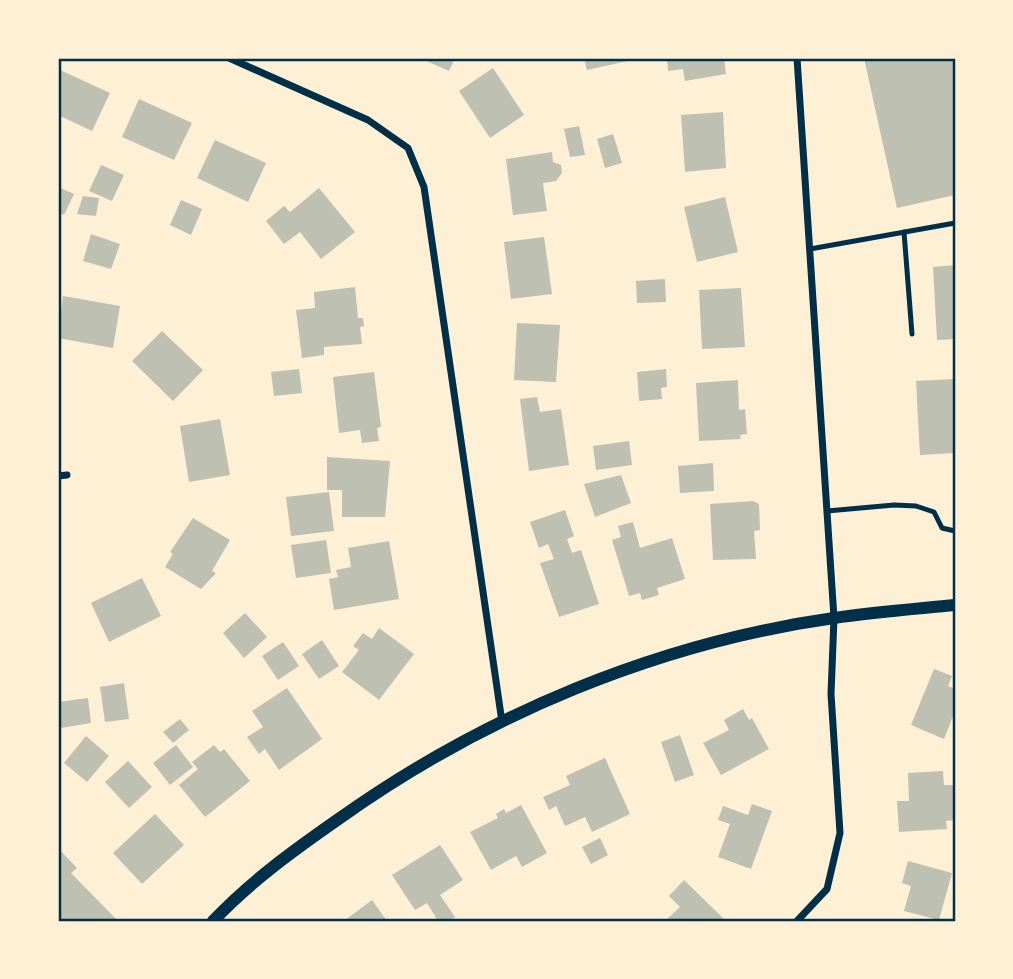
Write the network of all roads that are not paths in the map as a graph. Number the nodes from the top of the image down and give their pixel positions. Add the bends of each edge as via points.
1 (229, 58) edge
2 (797, 58) edge
3 (955, 223) edge
4 (904, 232) junction
5 (810, 249) junction
6 (912, 334) dead end
7 (67, 475) dead end
8 (58, 476) edge
9 (827, 511) junction
10 (955, 531) edge
11 (955, 605) edge
12 (834, 618) junction
13 (502, 722) junction
14 (213, 921) edge
15 (797, 921) edge

1 - 13 street via 369,120 408,148 424,187
2 - 5 street
3 - 4 lane
4 - 5 lane
4 - 6 lane
5 - 9 street
7 - 8 street
9 - 10 lane via 916,506 934,512 942,528
9 - 12 street
11 - 12 street
12 - 13 street via 752,633 643,663 539,702
12 - 15 street via 831,694 840,833 827,889
13 - 14 street via 396,778 276,863

